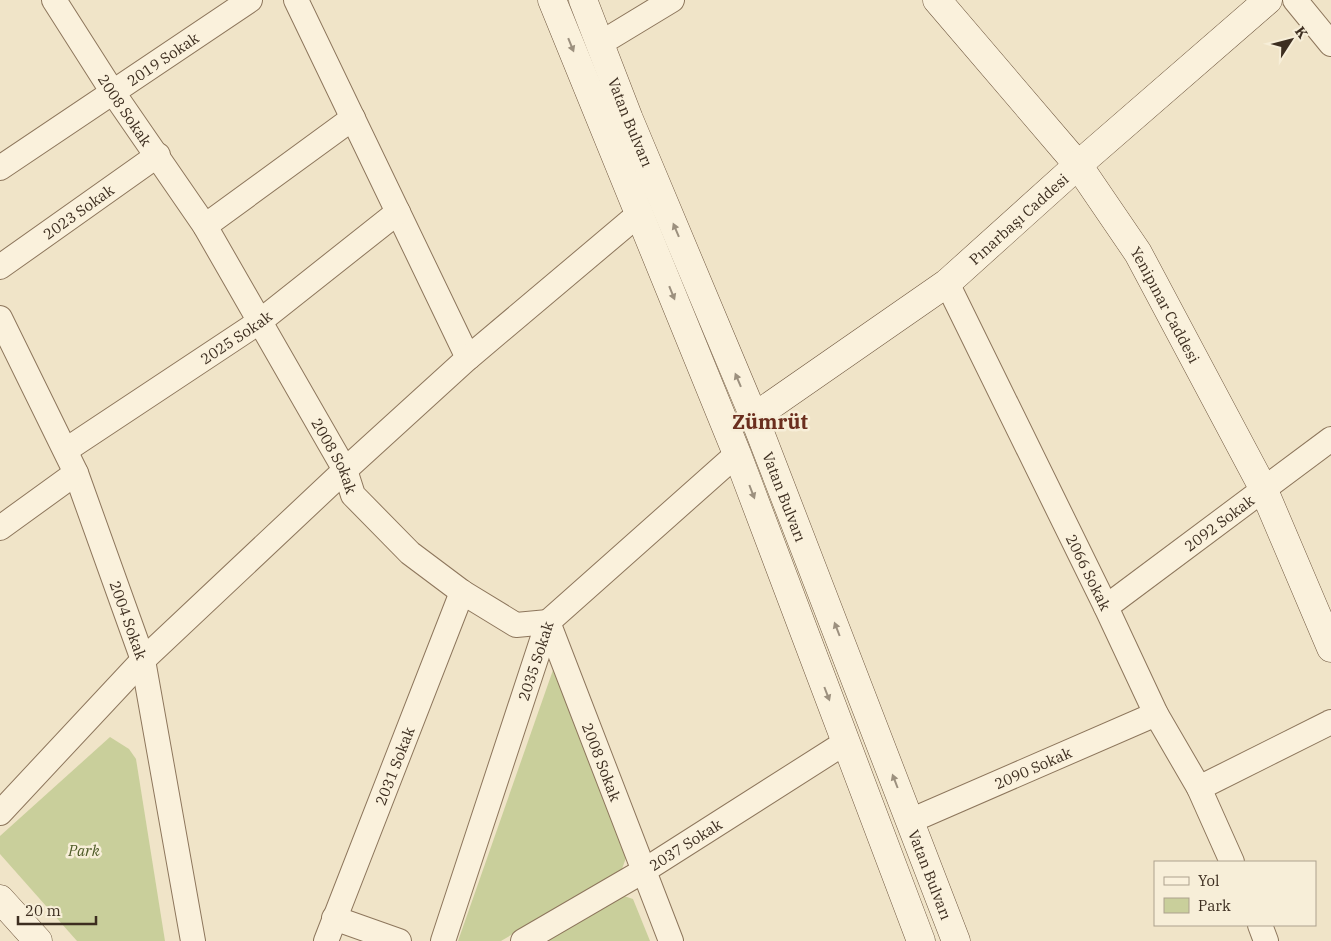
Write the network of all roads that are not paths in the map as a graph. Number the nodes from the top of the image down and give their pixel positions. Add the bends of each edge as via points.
1 (54, 0) edge
2 (250, 0) edge
3 (296, 0) edge
4 (552, 0) edge
5 (583, 0) edge
6 (672, 0) edge
7 (938, 0) edge
8 (1268, 0) edge
9 (1296, 0) edge
10 (601, 43) junction
11 (1331, 44) edge
12 (112, 91) junction
13 (353, 118) junction
14 (158, 155) junction
15 (1078, 165) junction
16 (0, 168) edge
17 (398, 212) junction
18 (640, 213) junction
19 (206, 226) junction
20 (0, 267) edge
21 (948, 283) junction
22 (0, 318) edge
23 (259, 322) junction
24 (468, 358) junction
25 (754, 417) junction
26 (1331, 439) edge
27 (66, 450) junction
28 (737, 454) junction
29 (345, 470) junction
30 (76, 473) junction
31 (1263, 488) junction
32 (0, 528) edge
33 (462, 592) junction
34 (1106, 607) junction
35 (548, 622) junction
36 (1331, 648) edge
37 (143, 660) junction
38 (1156, 714) junction
39 (1331, 722) edge
40 (846, 742) junction
41 (1199, 788) junction
42 (0, 812) edge
43 (910, 821) junction
44 (1232, 861) edge
45 (645, 870) junction
46 (0, 899) edge
47 (334, 918) junction
48 (1260, 926) edge
49 (38, 941) edge
50 (193, 941) edge
51 (326, 941) edge
52 (399, 941) edge
53 (443, 941) edge
54 (523, 941) edge
55 (672, 941) edge
56 (921, 941) edge
57 (956, 941) edge
58 (1266, 941) edge

1 - 12 street, 2008 Sokak
2 - 12 street, 2019 Sokak
3 - 13 street
4 -> 18 main road, Vatan Bulvarı
5 - 10 main road, Vatan Bulvarı
6 - 10 street
7 - 15 main road, Yenipınar Caddesi
8 - 15 main road, Pınarbaşı Caddesi
9 - 11 street
25 -> 10 main road, Vatan Bulvarı
12 - 14 street, 2008 Sokak
12 - 16 street, 2019 Sokak
13 - 17 street
13 - 19 street
14 - 19 street, 2008 Sokak
14 - 20 street, 2023 Sokak
15 - 21 main road, Pınarbaşı Caddesi
15 - 31 main road, Yenipınar Caddesi via 1138,252
17 - 23 street, 2025 Sokak
17 - 24 street
18 - 24 street
18 -> 28 main road, Vatan Bulvarı
19 - 23 street, 2008 Sokak
21 - 25 main road, Pınarbaşı Caddesi
21 - 34 street, 2066 Sokak
22 - 27 street, 2004 Sokak
23 - 27 street, 2025 Sokak
23 - 29 street, 2008 Sokak
24 - 29 street
43 -> 25 main road, Vatan Bulvarı
26 - 31 street, 2092 Sokak
27 - 30 street, 2004 Sokak
28 - 35 street, 2035 Sokak
28 -> 40 main road, Vatan Bulvarı
29 - 33 street, 2008 Sokak via 353,495 410,553
29 - 37 street
30 - 32 street
30 - 37 street, 2004 Sokak
31 - 34 street, 2092 Sokak
31 - 36 main road, Yenipınar Caddesi
33 - 35 street, 2008 Sokak via 516,625
33 - 47 street, 2031 Sokak
34 - 38 street, 2066 Sokak
35 - 45 street, 2008 Sokak
35 - 53 street, 2035 Sokak
37 - 42 street
37 - 50 street, 2004 Sokak
38 - 41 street, 2066 Sokak
38 - 43 street, 2090 Sokak
39 - 41 street
40 - 45 street, 2037 Sokak
40 - 56 main road, Vatan Bulvarı
41 - 44 street, 2066 Sokak
43 - 57 main road, Vatan Bulvarı
45 - 54 street, 2037 Sokak
45 - 55 street, 2008 Sokak
46 - 49 main road
47 - 51 street, 2031 Sokak
47 - 52 street
48 - 58 street

